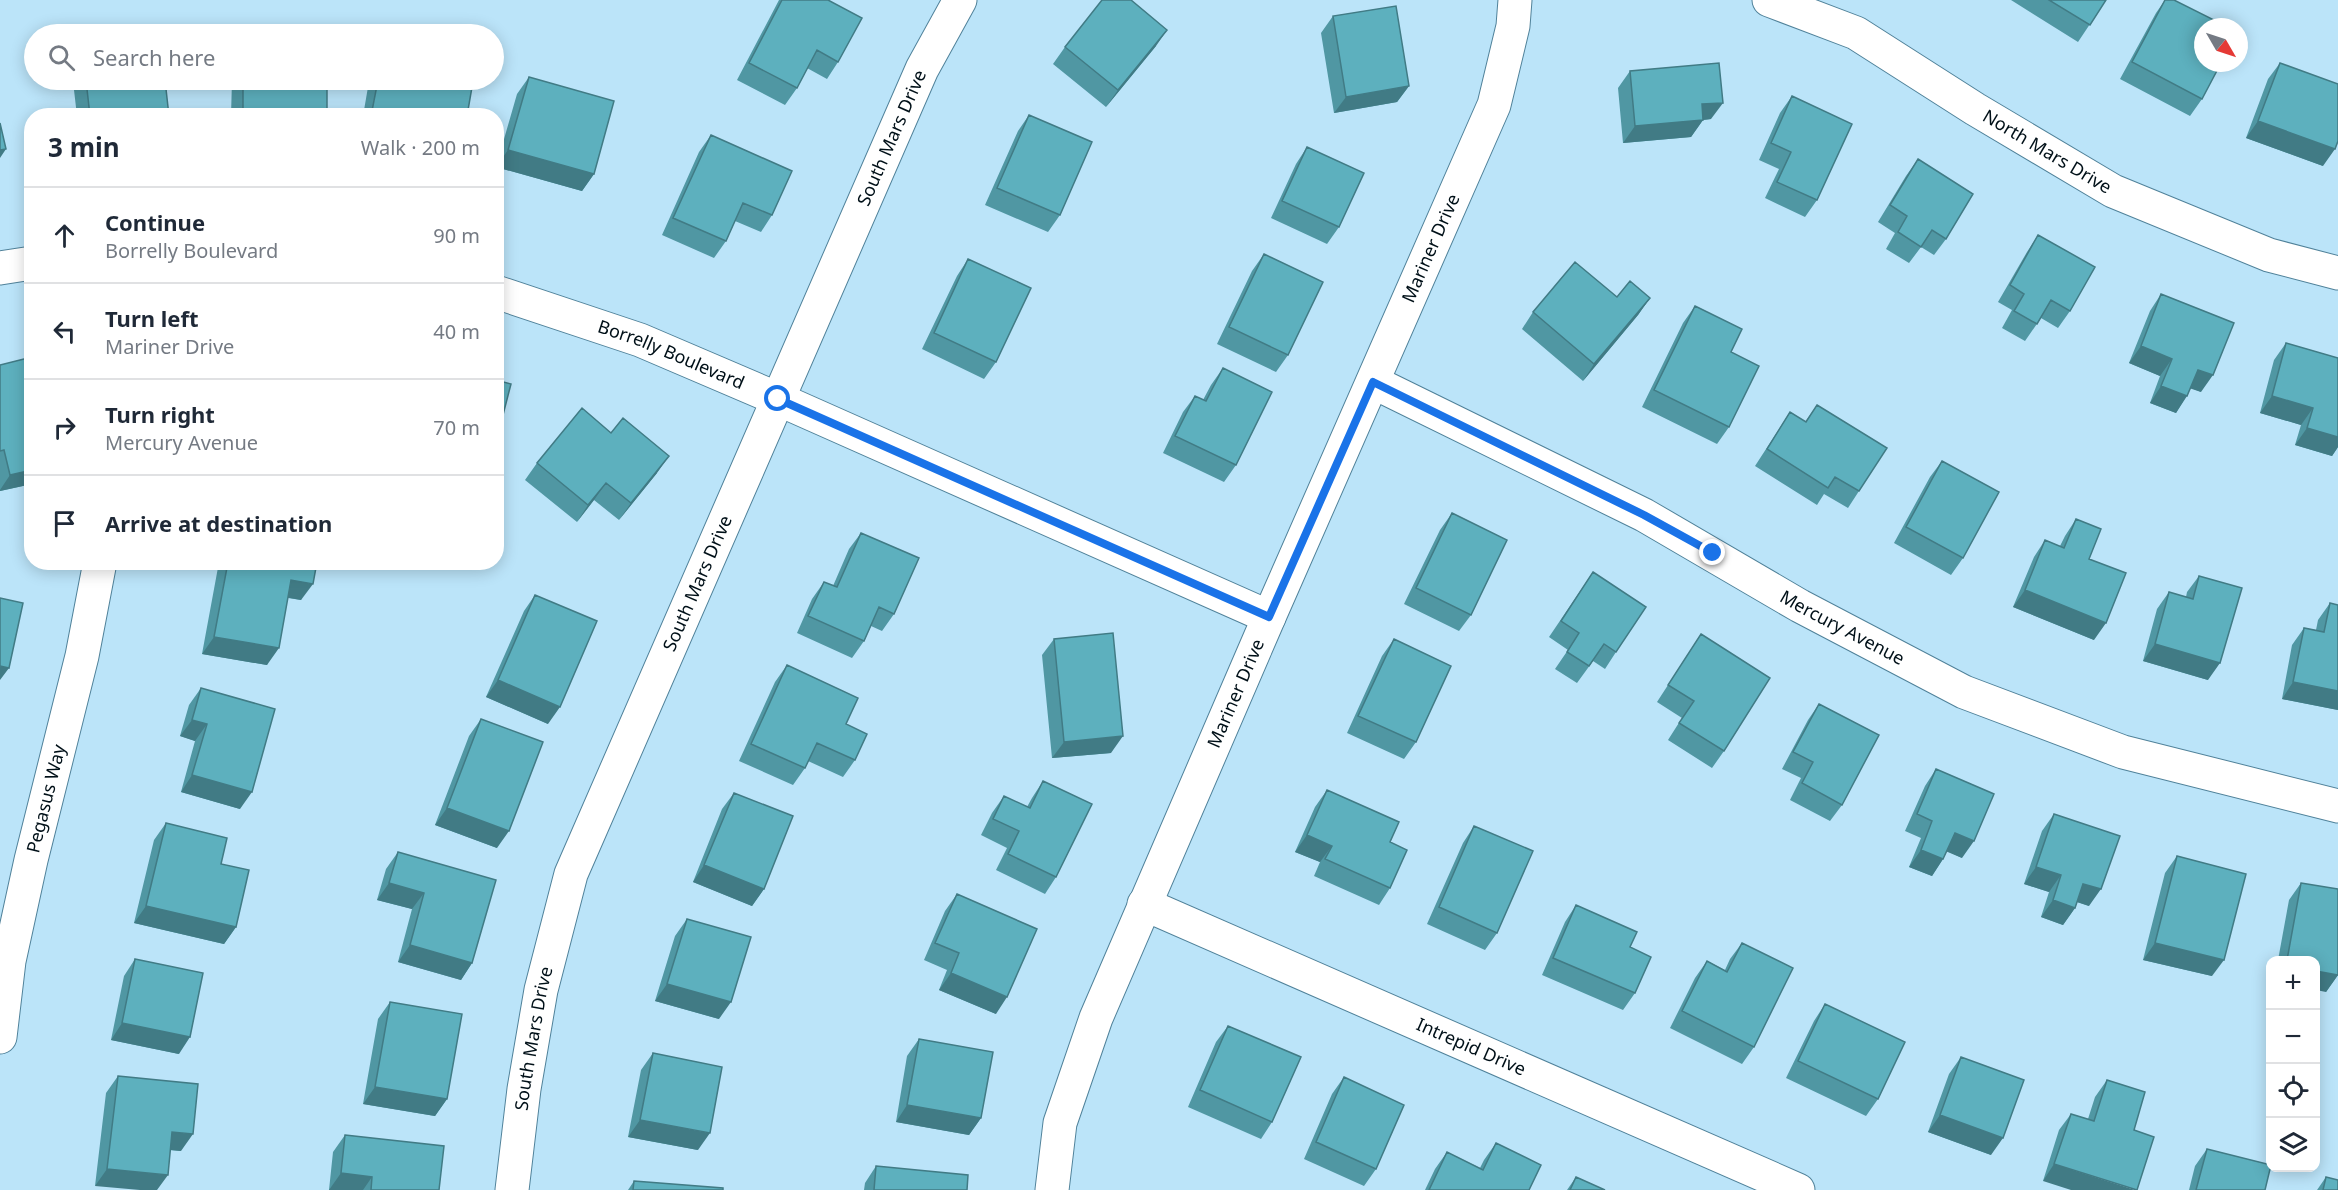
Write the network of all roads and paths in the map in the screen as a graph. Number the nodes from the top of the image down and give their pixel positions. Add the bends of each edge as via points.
1 (960, 0) edge
2 (1515, 0) edge
3 (1769, 0) edge
4 (24, 264) edge
5 (0, 268) edge
6 (2338, 273) edge
7 (504, 294) edge
8 (1373, 382) junction
9 (778, 399) junction
10 (98, 570) edge
11 (1269, 617) junction
12 (2338, 806) edge
13 (1144, 904) junction
14 (0, 1036) edge
15 (512, 1190) edge
16 (1052, 1190) edge
17 (1798, 1190) edge

1 - 9 street, South Mars Drive via 922,69
2 - 8 street, Mariner Drive via 1513,26 1494,105
3 - 6 street, North Mars Drive via 1856,33 2113,191 2269,255
4 - 5 street
7 - 9 street, Borrelly Boulevard via 640,340
8 - 11 street, Mariner Drive
8 - 12 street, Mercury Avenue via 1644,515 1800,606 1964,692 2123,752
9 - 11 street, Borrelly Boulevard
9 - 15 street, South Mars Drive via 571,874 541,990
10 - 14 street, Pegasus Way via 82,656 9,962
11 - 13 street, Mariner Drive
13 - 16 street, Mariner Drive via 1096,1018 1060,1123
13 - 17 street, Intrepid Drive

